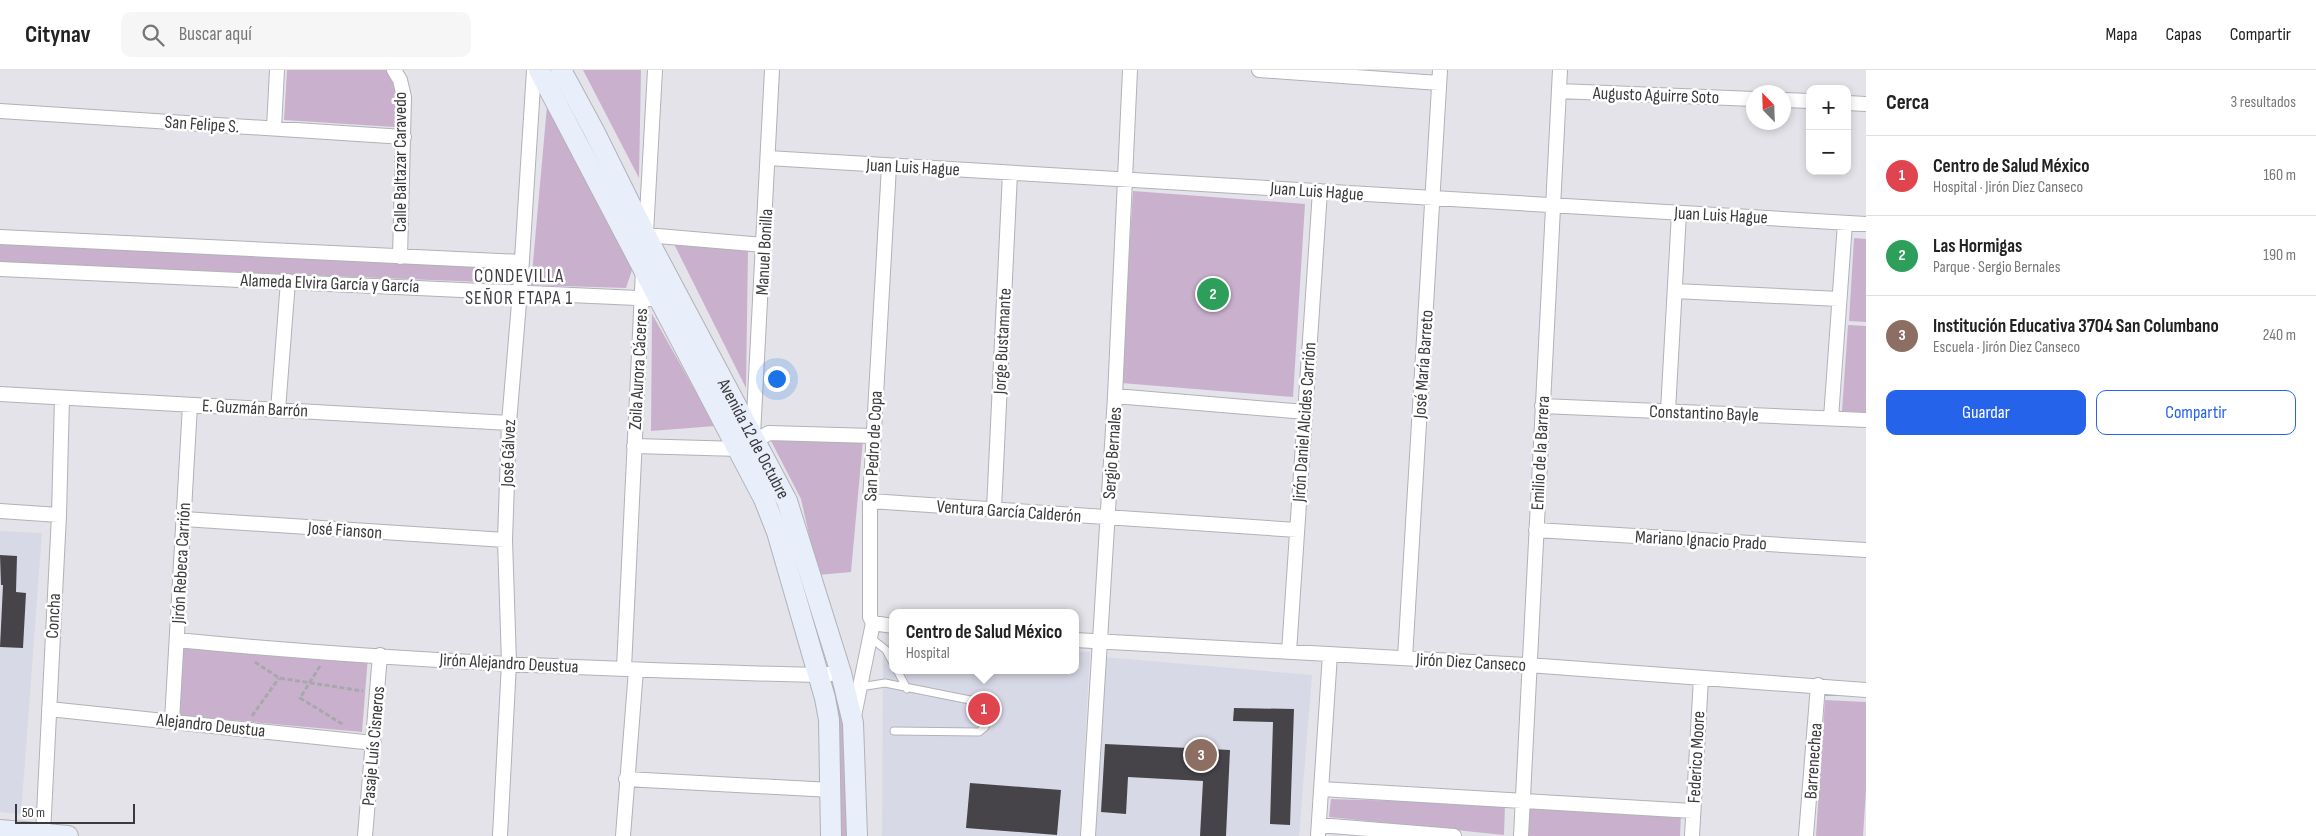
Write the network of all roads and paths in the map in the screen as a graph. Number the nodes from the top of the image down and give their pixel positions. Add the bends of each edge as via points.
1 (277, 70) edge
2 (394, 70) edge
3 (534, 70) edge
4 (539, 70) edge
5 (561, 70) edge
6 (655, 70) edge
7 (772, 70) edge
8 (1130, 70) edge
9 (1259, 70) edge
10 (1560, 70) edge
11 (1440, 76) edge
12 (1559, 91) junction
13 (1746, 99) edge
14 (1791, 101) edge
15 (1806, 102) edge
16 (1851, 103) edge
17 (1866, 104) edge
18 (0, 111) edge
19 (274, 128) junction
20 (404, 137) junction
21 (768, 158) junction
22 (889, 166) junction
23 (1010, 173) junction
24 (1124, 180) junction
25 (1320, 191) junction
26 (1434, 198) junction
27 (1553, 206) junction
28 (1679, 213) junction
29 (1845, 223) junction
30 (1866, 224) edge
31 (646, 235) junction
32 (0, 237) edge
33 (764, 245) junction
34 (400, 257) junction
35 (521, 262) junction
36 (643, 268) junction
37 (0, 269) edge
38 (288, 281) junction
39 (520, 291) junction
40 (1675, 291) junction
41 (650, 299) junction
42 (1839, 299) junction
43 (0, 394) edge
44 (1115, 396) junction
45 (62, 398) junction
46 (190, 405) junction
47 (1542, 406) junction
48 (278, 410) junction
49 (1305, 412) junction
50 (1668, 412) junction
51 (1831, 418) junction
52 (1866, 420) edge
53 (509, 423) junction
54 (873, 436) junction
55 (750, 441) junction
56 (634, 446) junction
57 (870, 501) junction
58 (994, 509) junction
59 (0, 511) edge
60 (59, 515) junction
61 (1107, 518) junction
62 (184, 519) junction
63 (1297, 530) junction
64 (1536, 530) junction
65 (505, 540) junction
66 (1866, 550) edge
67 (873, 623) junction
68 (889, 625) edge
69 (870, 637) junction
70 (177, 640) junction
71 (1079, 640) edge
72 (1100, 642) junction
73 (1289, 652) junction
74 (328, 653) junction
75 (1330, 654) junction
76 (380, 655) junction
77 (889, 656) edge
78 (1405, 658) junction
79 (509, 663) junction
80 (1528, 665) junction
81 (630, 669) junction
82 (841, 673) junction
83 (899, 674) edge
84 (818, 675) junction
85 (1701, 678) junction
86 (309, 684) junction
87 (1818, 685) junction
88 (860, 687) junction
89 (907, 689) junction
90 (1866, 690) edge
91 (365, 692) dead end
92 (49, 709) junction
93 (172, 722) junction
94 (853, 723) junction
95 (346, 726) dead end
96 (242, 728) junction
97 (894, 731) dead end
98 (374, 743) junction
99 (626, 779) junction
100 (831, 790) junction
101 (1321, 790) junction
102 (1523, 801) junction
103 (1694, 811) junction
104 (0, 830) edge
105 (1318, 830) edge
106 (43, 834) junction
107 (66, 836) edge
108 (365, 836) edge
109 (500, 836) edge
110 (623, 836) edge
111 (831, 836) edge
112 (857, 836) edge
113 (1088, 836) edge
114 (1454, 836) edge
115 (1521, 836) edge
116 (1692, 836) edge
117 (1806, 836) edge

1 - 19 street
2 - 20 street, Calle Baltazar Caravedo via 404,97
3 - 35 street, José Gálvez
4 - 36 main road, Avenida 12 de Octubre
5 - 31 main road, Avenida 12 de Octubre
6 - 31 street
7 - 21 street, Manuel Bonilla
8 - 24 street, Sergio Bernales
9 - 11 street
10 - 12 street, Emilio de la Barrera
11 - 26 street, José María Barreto
12 - 13 street, Augusto Aguirre Soto
12 - 27 street, Emilio de la Barrera
14 - 15 street
16 - 17 street
18 - 19 street, San Felipe S.
19 - 20 street, San Felipe S.
20 - 34 street, Calle Baltazar Caravedo
21 - 22 street, Juan Luis Hague
21 - 33 street, Manuel Bonilla
22 - 23 street, Juan Luis Hague
22 - 54 street, San Pedro de Copa
23 - 24 street, Juan Luis Hague
23 - 58 street, Jorge Bustamante
24 - 25 street, Juan Luis Hague
24 - 44 street, Sergio Bernales
25 - 26 street, Juan Luis Hague
25 - 49 street, Jirón Daniel Alcides Carrión
26 - 27 street, Juan Luis Hague
26 - 78 street, José María Barreto
27 - 28 street, Juan Luis Hague
27 - 47 street, Emilio de la Barrera
28 - 29 street, Juan Luis Hague
28 - 40 street
29 - 30 street, Juan Luis Hague
29 - 42 street
31 - 33 street
31 - 36 street
31 - 55 main road, Avenida 12 de Octubre
32 - 34 street, Alameda Elvira García y García
33 - 55 street, Manuel Bonilla
34 - 35 street, Alameda Elvira García y García
35 - 39 street, José Gálvez
36 - 41 main road, Avenida 12 de Octubre
37 - 38 street, Alameda Elvira García y García
38 - 39 street, Alameda Elvira García y García
38 - 48 street
39 - 41 street, Alameda Elvira García y García
39 - 53 street, José Gálvez
40 - 42 street
40 - 50 street
41 - 55 main road, Avenida 12 de Octubre
41 - 56 street, Zoila Aurora Cáceres
42 - 51 street
43 - 45 street, E. Guzmán Barrón
44 - 49 street
44 - 61 street, Sergio Bernales
45 - 46 street, E. Guzmán Barrón
45 - 60 street, Concha
46 - 48 street, E. Guzmán Barrón
46 - 62 street, Jirón Rebeca Carrión
47 - 50 street, Constantino Bayle
47 - 64 street, Emilio de la Barrera
48 - 53 street, E. Guzmán Barrón
49 - 63 street, Jirón Daniel Alcides Carrión
50 - 51 street, Constantino Bayle
51 - 52 street, Constantino Bayle
53 - 65 street, José Gálvez
54 - 55 street via 769,433
54 - 57 street, San Pedro de Copa
55 - 56 street
55 - 82 main road, Avenida 12 de Octubre via 790,509
55 - 84 main road, Avenida 12 de Octubre via 764,499
56 - 81 street, Zoila Aurora Cáceres
57 - 58 street, Ventura García Calderón
57 - 67 street, San Pedro de Copa via 870,616
58 - 61 street, Ventura García Calderón
59 - 60 street
60 - 92 street, Concha
61 - 63 street, Ventura García Calderón
61 - 72 street, Sergio Bernales
62 - 65 street, José Fianson
62 - 70 street, Jirón Rebeca Carrión
63 - 73 street, Jirón Daniel Alcides Carrión
64 - 66 street, Mariano Ignacio Prado
64 - 80 street, Emilio de la Barrera
65 - 79 street, José Gálvez
67 - 68 street
67 - 69 street, San Pedro de Copa
69 - 77 lane
69 - 88 street, San Pedro de Copa
70 - 74 street, Jirón Alejandro Deustua
70 - 93 street, Jirón Rebeca Carrión
71 - 72 street, Jirón Diez Canseco
72 - 73 street, Jirón Diez Canseco
72 - 113 street, Sergio Bernales
73 - 75 street, Jirón Diez Canseco
74 - 76 street, Jirón Alejandro Deustua
74 - 86 path
75 - 78 street, Jirón Diez Canseco
75 - 101 street
76 - 79 street, Jirón Alejandro Deustua
76 - 98 street, Pasaje Luís Cisneros
78 - 80 street, Jirón Diez Canseco
79 - 81 street, Jirón Alejandro Deustua
79 - 109 street, José Gálvez
80 - 85 street, Jirón Diez Canseco
80 - 102 street, Emilio de la Barrera
81 - 84 street, Jirón Alejandro Deustua
81 - 99 street, Zoila Aurora Cáceres
82 - 84 street, Jirón Alejandro Deustua
82 - 94 main road, Avenida 12 de Octubre
83 - 89 lane
84 - 100 main road, Avenida 12 de Octubre via 829,720
85 - 87 street, Jirón Diez Canseco
85 - 103 street, Federico Moore
86 - 91 path
86 - 95 path via 300,698
86 - 96 path via 279,678
87 - 90 street, Jirón Diez Canseco
87 - 117 street, Barrenechea
88 - 89 lane via 885,683
88 - 94 street, San Pedro de Copa
89 - 97 lane via 979,700 987,709 984,727 973,733
92 - 93 street, Alejandro Deustua
92 - 106 street, Concha
93 - 96 street, Alejandro Deustua
94 - 112 main road, Avenida 12 de Octubre
96 - 98 street, Alejandro Deustua
98 - 108 street, Pasaje Luís Cisneros
99 - 100 street
99 - 110 street, Zoila Aurora Cáceres
100 - 111 main road, Avenida 12 de Octubre
101 - 102 street
101 - 105 street
102 - 103 street
102 - 115 street, Emilio de la Barrera
103 - 116 street, Federico Moore
104 - 106 main road
105 - 114 street
106 - 107 main road

